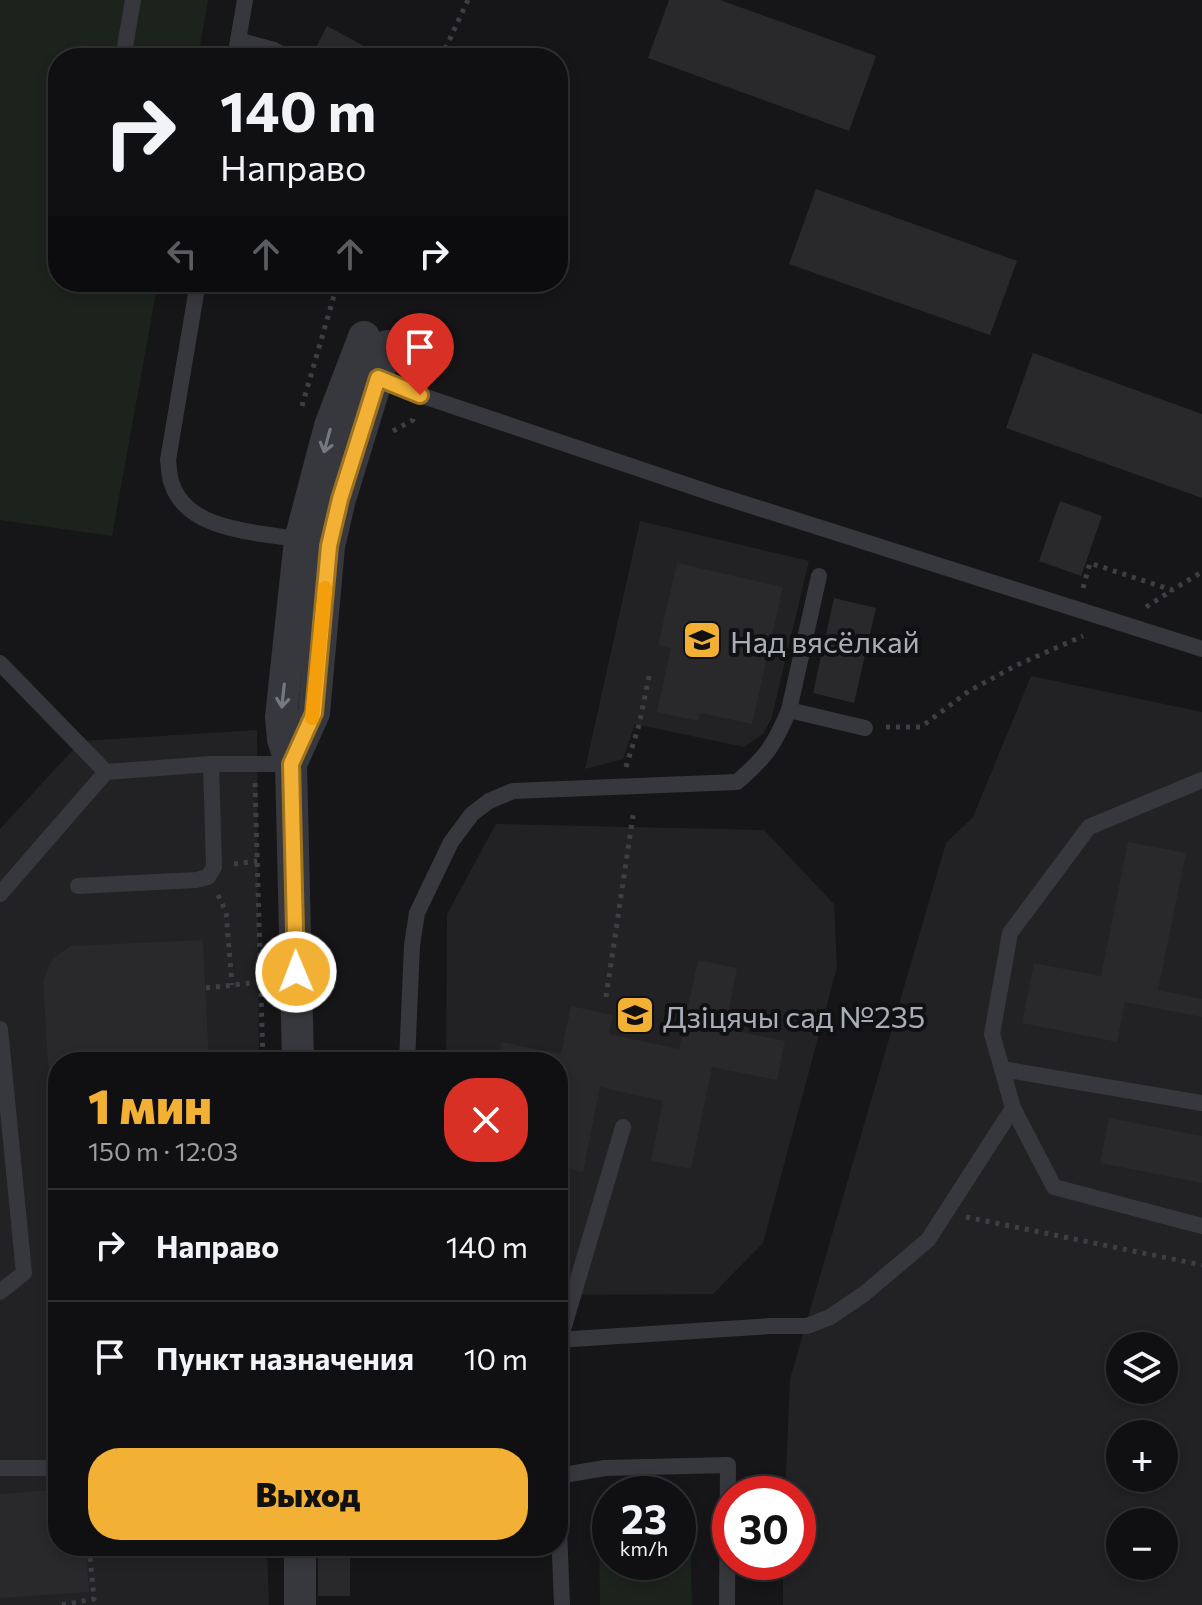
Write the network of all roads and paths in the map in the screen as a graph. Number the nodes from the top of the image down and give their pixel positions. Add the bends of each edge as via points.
1 (133, 0) edge
2 (245, 0) edge
3 (468, 0) edge
4 (238, 40) junction
5 (125, 48) edge
6 (237, 48) edge
7 (267, 48) edge
8 (446, 48) edge
9 (196, 292) edge
10 (335, 292) edge
11 (326, 319) dead end
12 (376, 342) dead end
13 (364, 372) junction
14 (315, 543) junction
15 (1202, 572) edge
16 (819, 576) dead end
17 (1082, 590) dead end
18 (1172, 590) junction
19 (1121, 623) junction
20 (1202, 649) edge
21 (0, 663) edge
22 (650, 672) dead end
23 (789, 710) junction
24 (865, 728) joint
25 (211, 764) junction
26 (254, 764) junction
27 (291, 764) junction
28 (106, 772) junction
29 (1202, 780) edge
30 (630, 788) junction
31 (78, 886) dead end
32 (0, 894) edge
33 (226, 912) dead end
34 (261, 982) junction
35 (232, 985) junction
36 (206, 988) dead end
37 (606, 997) dead end
38 (0, 1029) edge
39 (263, 1052) edge
40 (298, 1052) edge
41 (407, 1052) edge
42 (1002, 1069) junction
43 (1202, 1103) edge
44 (1013, 1108) junction
45 (623, 1127) dead end
46 (945, 1213) junction
47 (1202, 1226) edge
48 (1202, 1265) edge
49 (0, 1292) edge
50 (568, 1310) edge
51 (568, 1339) edge
52 (0, 1468) edge
53 (48, 1468) edge
54 (568, 1474) edge
55 (90, 1556) edge
56 (300, 1556) edge
57 (560, 1556) edge
58 (62, 1605) edge
59 (300, 1605) edge
60 (562, 1605) edge
61 (727, 1605) edge

1 - 5 lane
2 - 4 lane
3 - 8 path
4 - 6 lane
4 - 7 lane
9 - 14 lane via 168,460 172,486 200,517
10 - 11 path
12 - 13 street
13 - 14 street via 330,426
13 - 19 lane via 698,489
14 - 27 street via 281,717
15 - 18 path
16 - 23 lane
17 - 18 path via 1090,563
18 - 19 path
19 - 20 lane
19 - 24 path via 1017,665 969,691 921,727
21 - 28 lane
22 - 30 path
23 - 24 lane
23 - 30 lane via 763,760 737,782
25 - 26 lane
25 - 28 lane
25 - 31 lane via 214,867 208,877
26 - 27 lane
26 - 34 path
27 - 40 street
28 - 32 lane
29 - 42 lane via 1089,827 1010,933 992,1034
30 - 37 path
30 - 41 lane via 513,791 472,814 451,842 417,913
33 - 35 path
34 - 35 path
34 - 39 path
35 - 36 path
38 - 49 lane via 24,1273
42 - 43 lane
42 - 44 lane
44 - 46 lane
44 - 47 lane via 1054,1187
45 - 50 lane
46 - 48 path
46 - 51 lane via 910,1257 853,1302 807,1326
52 - 53 lane
54 - 61 lane via 605,1468 728,1465
55 - 58 path via 94,1599
56 - 59 street
57 - 60 lane

